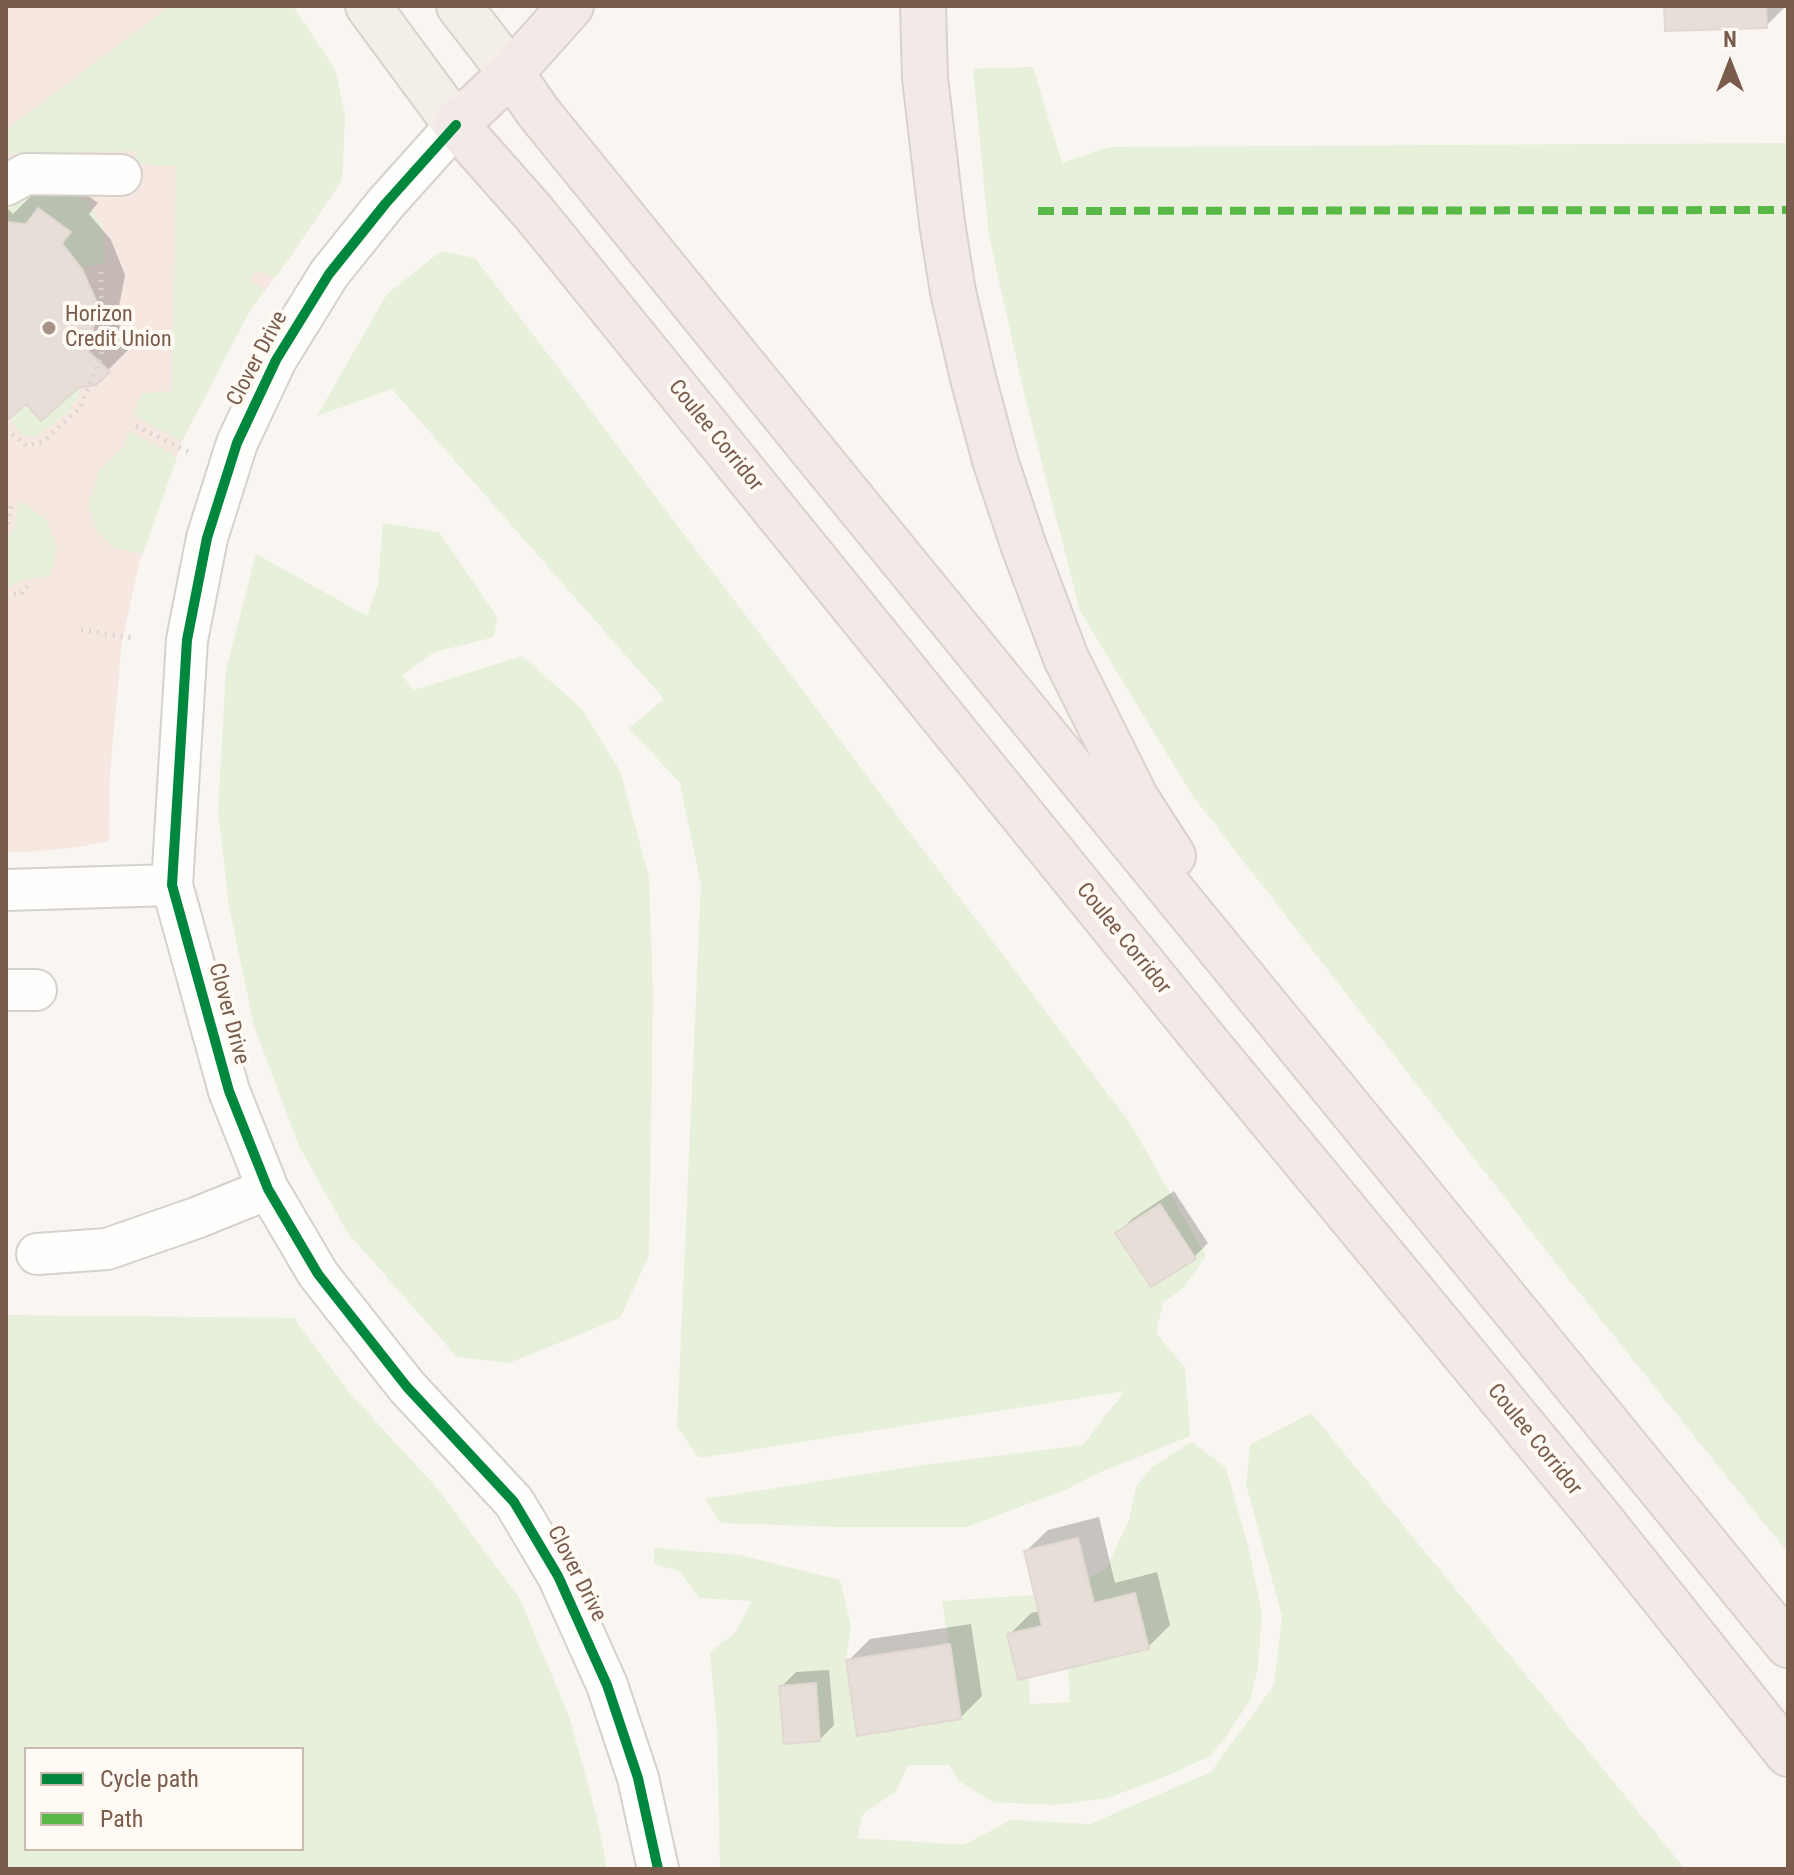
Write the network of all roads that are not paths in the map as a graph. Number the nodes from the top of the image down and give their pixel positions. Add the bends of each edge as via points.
1 (368, 6) edge
2 (459, 6) edge
3 (571, 6) edge
4 (923, 6) edge
5 (511, 73) junction
6 (456, 125) junction
7 (121, 175) dead end
8 (6, 185) edge
9 (172, 885) junction
10 (6, 890) edge
11 (1248, 981) junction
12 (268, 1189) junction
13 (37, 1254) dead end
14 (1788, 1645) edge
15 (1788, 1754) edge
16 (658, 1869) edge

1 - 6 main road
2 - 5 main road
3 - 5 highway
4 - 11 highway via 925,78 953,292 995,460 1023,544 1066,658 1110,749
5 - 6 highway
5 - 11 highway
6 - 9 street, Clover Drive via 329,274 276,360 237,443 207,538 187,640
6 - 15 highway, Coulee Corridor via 534,213
7 - 8 street via 26,174
9 - 10 street
9 - 12 street, Clover Drive via 229,1091
11 - 14 highway
12 - 13 street via 107,1249
12 - 16 street, Clover Drive via 318,1274 407,1387 514,1502 558,1576 607,1685 638,1778

